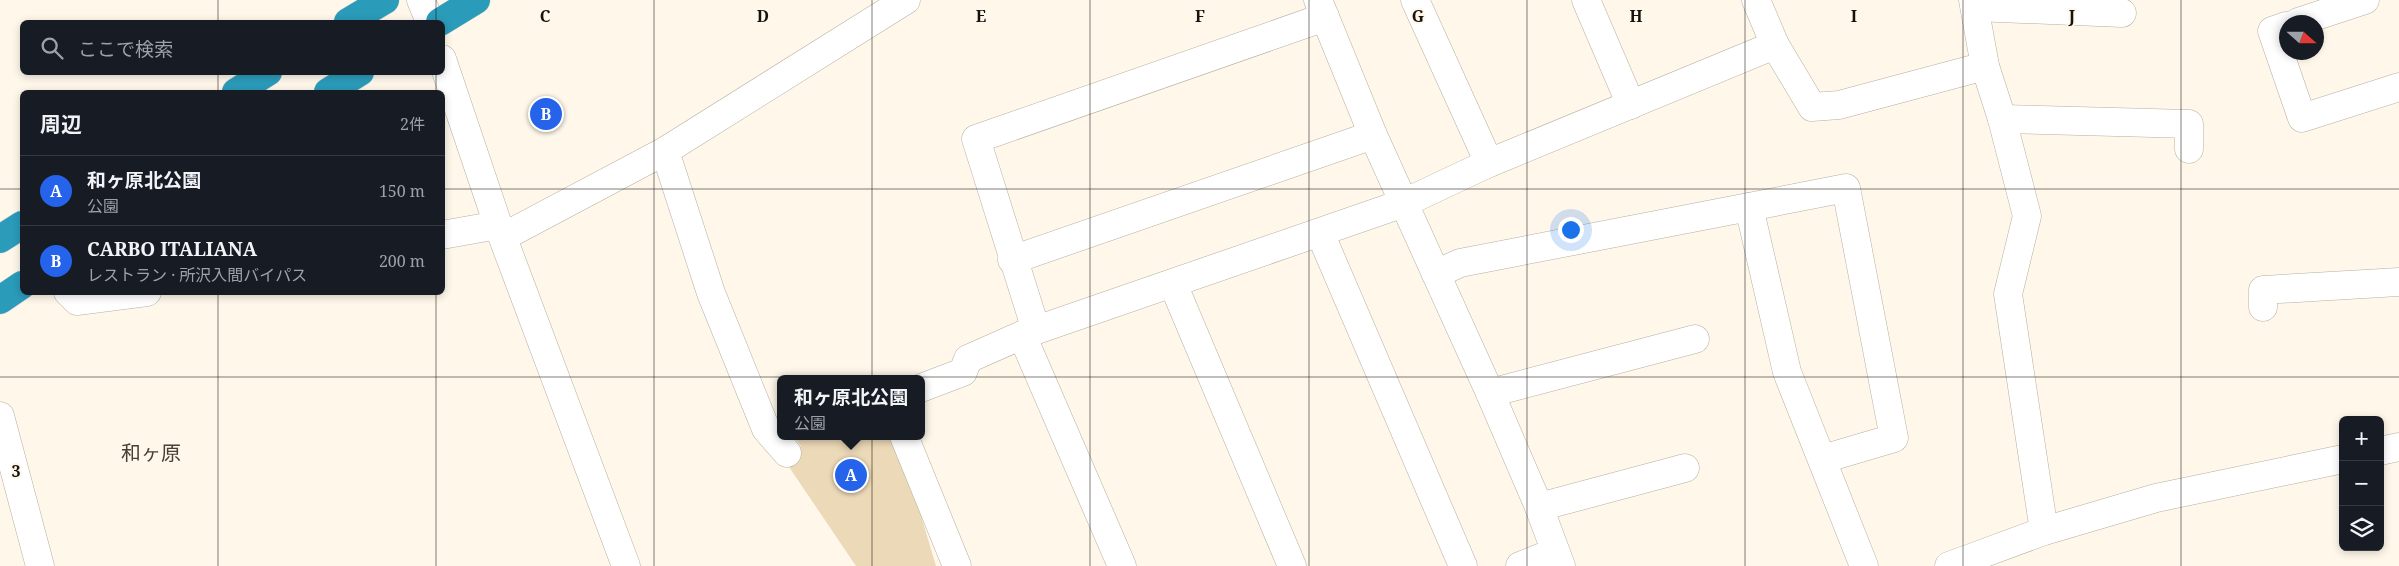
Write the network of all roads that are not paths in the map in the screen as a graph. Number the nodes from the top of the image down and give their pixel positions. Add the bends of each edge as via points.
1 (385, 0) edge
2 (421, 0) edge
3 (476, 0) edge
4 (906, 0) edge
5 (1415, 0) edge
6 (1586, 0) edge
7 (1756, 0) edge
8 (2365, 0) edge
9 (1974, 4) edge
10 (1322, 8) edge
11 (2122, 13) dead end
12 (2319, 15) edge
13 (351, 20) edge
14 (429, 20) edge
15 (443, 20) edge
16 (2279, 29) edge
17 (1775, 45) junction
18 (2279, 52) edge
19 (2282, 60) edge
20 (1985, 66) junction
21 (445, 68) edge
22 (263, 75) edge
23 (355, 75) edge
24 (239, 90) edge
25 (331, 90) edge
26 (2398, 91) edge
27 (1631, 105) junction
28 (2002, 119) junction
29 (1373, 135) junction
30 (2189, 149) dead end
31 (666, 151) junction
32 (1489, 163) junction
33 (1404, 203) junction
34 (1749, 207) junction
35 (20, 226) edge
36 (501, 231) junction
37 (1320, 233) junction
38 (445, 235) edge
39 (0, 239) edge
40 (1012, 260) junction
41 (1436, 274) junction
42 (2399, 282) edge
43 (1173, 284) junction
44 (20, 286) edge
45 (71, 295) edge
46 (124, 295) edge
47 (0, 300) edge
48 (2263, 308) dead end
49 (1029, 333) junction
50 (1695, 340) dead end
51 (925, 386) edge
52 (1490, 393) junction
53 (0, 416) edge
54 (906, 440) edge
55 (2399, 447) edge
56 (2384, 450) edge
57 (787, 453) dead end
58 (1823, 459) junction
59 (2339, 460) edge
60 (1685, 468) dead end
61 (1539, 507) junction
62 (2044, 531) junction
63 (2005, 557) edge
64 (1558, 559) edge
65 (40, 566) edge
66 (626, 566) edge
67 (957, 566) edge
68 (1122, 566) edge
69 (1292, 566) edge
70 (1463, 566) edge
71 (1520, 566) edge
72 (1864, 566) edge
73 (1949, 566) edge

1 - 13 highway
2 - 14 street
3 - 15 highway
4 - 31 street
5 - 32 street
6 - 27 street
7 - 17 street
8 - 12 street
9 - 11 street
9 - 20 street
10 - 29 street
10 - 40 street via 976,139
16 - 18 street via 2272,32
17 - 20 street via 1812,107 1839,105
17 - 27 street
19 - 26 street via 2302,118
20 - 28 street
21 - 36 street
22 - 24 highway
23 - 25 highway
27 - 32 street
28 - 30 street via 2190,124
28 - 62 street via 2027,216 2008,294
29 - 33 street
29 - 40 street
31 - 36 street
31 - 57 street via 711,293 766,429
32 - 33 street
33 - 37 street
33 - 41 street
34 - 41 street via 1460,263
34 - 58 street via 1787,372
34 - 58 street via 1846,188 1894,438
35 - 39 highway
36 - 38 street
36 - 66 street
37 - 43 street
37 - 70 street
40 - 49 street
41 - 52 street
42 - 48 street via 2263,290
43 - 49 street
43 - 69 street
44 - 47 highway
45 - 46 street via 77,301
49 - 51 street via 968,358 963,372
49 - 68 street
50 - 52 street
52 - 61 street
53 - 65 street
54 - 67 street
55 - 56 street
58 - 72 street
59 - 62 street via 2156,498
60 - 61 street
61 - 64 street
62 - 63 street
63 - 73 street
64 - 71 street

